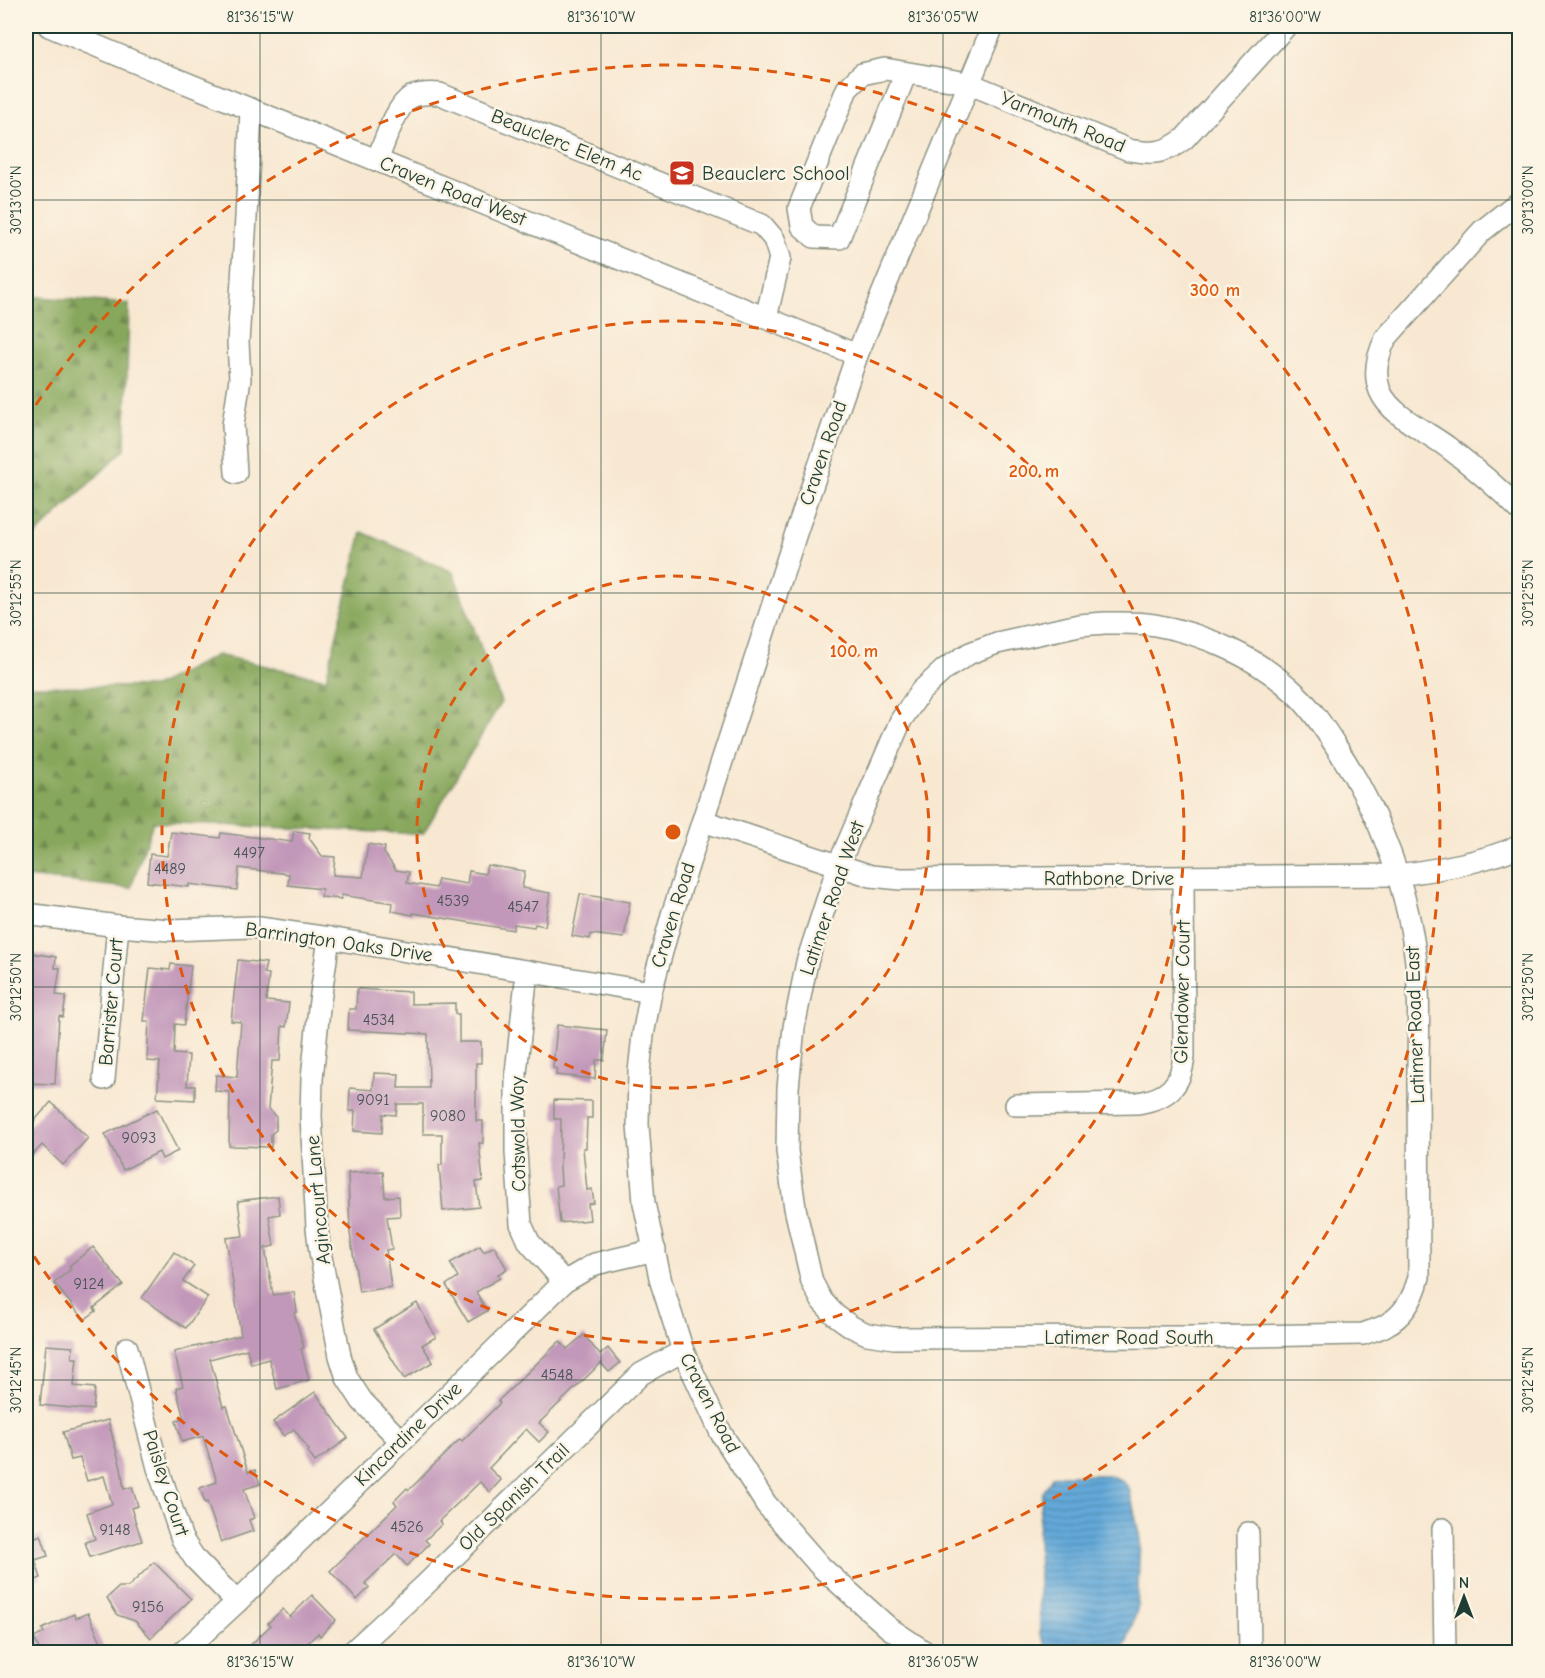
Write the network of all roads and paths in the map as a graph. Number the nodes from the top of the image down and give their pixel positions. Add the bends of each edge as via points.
1 (49, 26) edge
2 (993, 26) edge
3 (1286, 26) edge
4 (906, 73) junction
5 (968, 84) junction
6 (251, 109) junction
7 (376, 160) junction
8 (1520, 201) edge
9 (766, 318) junction
10 (857, 355) junction
11 (236, 473) dead end
12 (1520, 510) edge
13 (1131, 623) joint
14 (702, 821) junction
15 (1520, 846) edge
16 (838, 866) junction
17 (1399, 875) junction
18 (1184, 878) junction
19 (26, 914) edge
20 (118, 926) junction
21 (329, 938) junction
22 (527, 971) junction
23 (651, 992) junction
24 (105, 1079) dead end
25 (1016, 1105) dead end
26 (655, 1250) junction
27 (564, 1282) junction
28 (1402, 1313) joint
29 (852, 1327) joint
30 (127, 1348) dead end
31 (683, 1351) junction
32 (401, 1441) junction
33 (1443, 1529) dead end
34 (1248, 1533) dead end
35 (237, 1602) junction
36 (183, 1653) edge
37 (352, 1653) edge
38 (925, 1653) edge
39 (1250, 1653) edge
40 (1445, 1653) edge

1 - 6 street, Craven Road West
2 - 5 street, Craven Road
3 - 5 street, Yarmouth Road via 1184,139 1172,148 1151,153 1129,150
4 - 4 street, Yarmouth Road via 885,69 862,74 847,89 799,208 802,226 814,237 838,238
4 - 5 street, Yarmouth Road
5 - 10 street, Craven Road
6 - 7 street, Craven Road West
6 - 11 street via 238,342 240,379 233,424
7 - 9 street, Craven Road West
7 - 9 street, Beauclerc Elem Ac via 396,115 409,98 424,93 440,94 762,225 774,239 780,258
8 - 12 street via 1482,231 1386,338 1377,369 1380,390 1391,408 1449,448
9 - 10 street, Craven Road West
10 - 14 street, Craven Road
13 - 16 street, Latimer Road West via 1079,625 997,643 970,653 945,669 921,691 901,720
13 - 17 street, Latimer Road East via 1180,630 1209,640 1246,657 1296,694 1352,770 1380,825
14 - 16 street, Rathbone Drive
14 - 23 street, Craven Road
15 - 17 street, Rathbone Drive via 1461,866
16 - 18 street, Rathbone Drive via 871,876 901,879
16 - 29 street, Latimer Road West via 807,962 794,1027 787,1151 812,1282 822,1301
17 - 18 street, Rathbone Drive
17 - 28 street, Latimer Road East via 1409,915 1418,985 1419,1277 1414,1295
18 - 25 street, Glendower Court via 1184,1056 1180,1078 1173,1088 1138,1103
19 - 20 street, Barrington Oaks Drive
20 - 21 street, Barrington Oaks Drive via 170,930 252,927
20 - 24 street, Barrister Court
21 - 22 street, Barrington Oaks Drive
21 - 32 street, Agincourt Lane via 312,1079 320,1252 347,1378 362,1401
22 - 23 street, Barrington Oaks Drive
22 - 27 street, Cotswold Way via 516,1073 521,1224 529,1242
23 - 26 street, Craven Road via 639,1072 638,1125 644,1203
26 - 27 street, Kincardine Drive via 595,1264
26 - 31 street, Craven Road
27 - 32 street, Kincardine Drive
28 - 29 street, Latimer Road South via 1386,1326 1352,1335 894,1338
30 - 35 street, Paisley Court via 158,1468 183,1539 195,1559
31 - 37 street, Old Spanish Trail via 641,1374
31 - 38 street, Craven Road via 721,1433 766,1504 821,1567 890,1628
32 - 35 street, Kincardine Drive
33 - 40 street
34 - 39 street
35 - 36 street, Kincardine Drive

